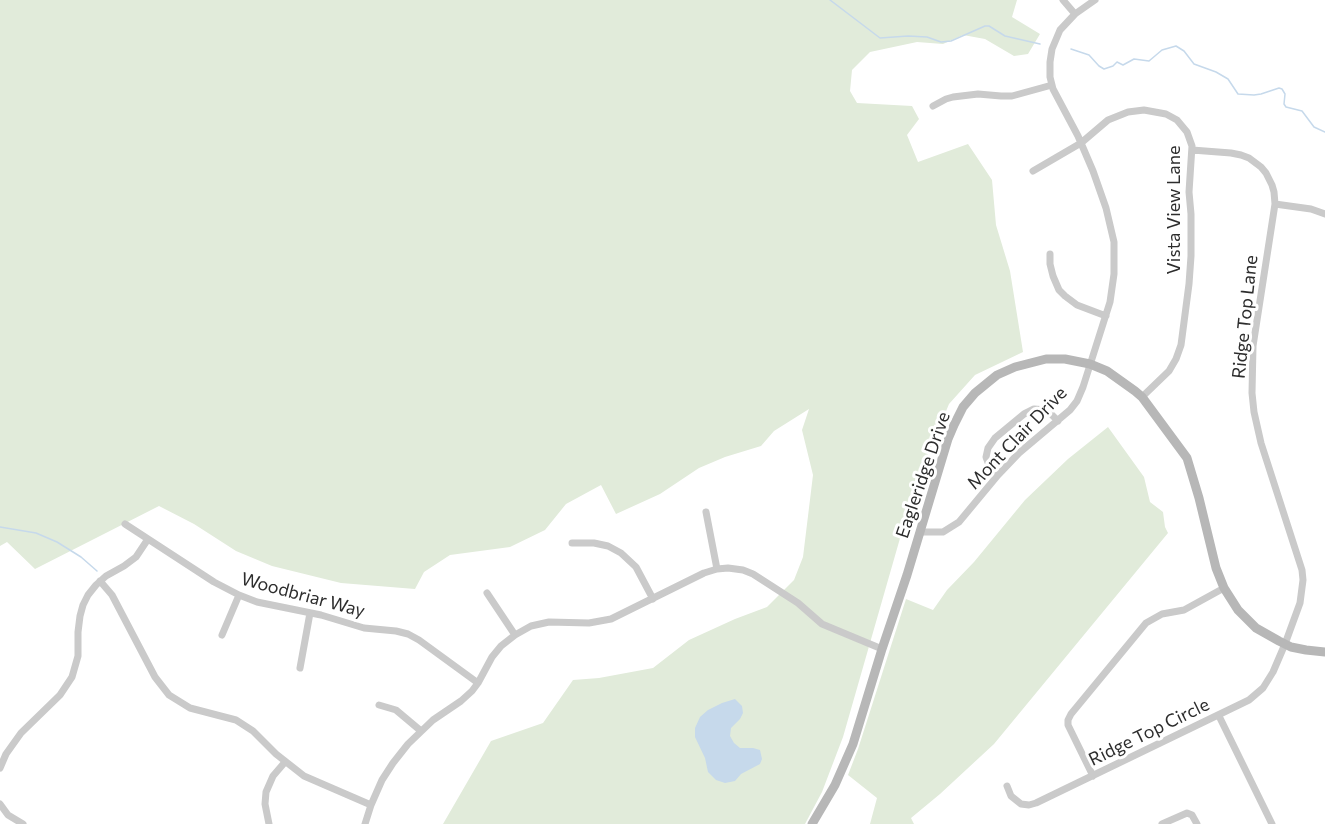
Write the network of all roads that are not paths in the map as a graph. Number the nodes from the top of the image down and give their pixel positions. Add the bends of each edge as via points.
1 (1063, 0) edge
2 (1095, 0) edge
3 (1075, 14) junction
4 (1052, 84) junction
5 (933, 106) dead end
6 (1081, 143) junction
7 (1192, 150) junction
8 (1033, 171) dead end
9 (1275, 204) junction
10 (1325, 214) edge
11 (1050, 254) dead end
12 (1106, 316) junction
13 (1090, 364) junction
14 (1142, 397) junction
15 (1058, 421) junction
16 (998, 475) junction
17 (706, 512) dead end
18 (125, 524) dead end
19 (920, 532) junction
20 (148, 539) junction
21 (572, 543) dead end
22 (717, 569) junction
23 (100, 581) junction
24 (1224, 588) junction
25 (487, 593) dead end
26 (239, 596) junction
27 (653, 599) junction
28 (310, 613) junction
29 (222, 635) dead end
30 (515, 635) junction
31 (1285, 644) junction
32 (882, 649) junction
33 (1325, 652) edge
34 (300, 668) dead end
35 (478, 683) junction
36 (379, 705) dead end
37 (1219, 716) junction
38 (421, 731) junction
39 (285, 762) junction
40 (0, 768) edge
41 (1093, 776) junction
42 (1007, 786) dead end
43 (371, 805) junction
44 (1, 810) edge
45 (22, 824) edge
46 (269, 824) edge
47 (365, 824) edge
48 (812, 824) edge
49 (1162, 824) edge
50 (1197, 824) edge
51 (1272, 824) edge

1 - 3 street
2 - 3 street
3 - 4 street via 1053,43
4 - 5 street via 1012,96 964,95
4 - 6 street, Mont Clair Drive
6 - 7 street, Vista View Lane via 1114,117 1144,110 1177,120 1187,132
6 - 8 street, Vista View Lane
6 - 12 street, Mont Clair Drive via 1100,189 1115,252
7 - 9 street, Ridge Top Lane via 1249,158 1270,179
7 - 14 street, Vista View Lane via 1192,238 1181,345 1169,371
9 - 10 street
9 - 31 street, Ridge Top Lane via 1253,346 1252,393 1259,436 1303,580 1300,603
11 - 12 street via 1055,283 1065,296
12 - 13 street, Mont Clair Drive
13 - 14 main road, Eagleridge Drive via 1120,379
13 - 15 street, Mont Clair Drive via 1077,401
13 - 19 main road, Eagleridge Drive via 1065,359 1031,362 997,375 975,393 951,432
14 - 24 main road, Eagleridge Drive via 1187,458
15 - 16 street, Mont Clair Drive
15 - 16 street via 1047,410 1034,409 995,438 986,457
16 - 19 street, Mont Clair Drive via 955,525 943,532
17 - 22 street
18 - 20 street, Woodbriar Way
19 - 32 main road, Eagleridge Drive
20 - 23 street via 136,557
20 - 26 street, Woodbriar Way
21 - 27 street via 600,544 621,553 636,567
22 - 27 street
22 - 32 street via 737,568 753,574 822,624
23 - 39 street via 112,595 155,677 169,695 190,708 244,725
23 - 40 street via 81,610 78,656 68,684 21,733
24 - 31 main road, Eagleridge Drive via 1247,620
24 - 41 street via 1184,610 1146,623 1071,714 1068,725
25 - 30 street
26 - 28 street, Woodbriar Way
26 - 29 street
27 - 30 street via 605,621 549,622
28 - 34 street
28 - 35 street, Woodbriar Way via 364,628 408,634
30 - 35 street via 496,652
31 - 33 main road, Eagleridge Drive
31 - 37 street, Ridge Top Circle via 1263,688
32 - 48 main road, Eagleridge Drive via 846,763
35 - 38 street
36 - 38 street via 396,710
37 - 41 street, Ridge Top Circle
37 - 51 street
38 - 43 street via 393,763
39 - 43 street via 313,780
39 - 46 street via 266,792
41 - 42 street, Ridge Top Circle via 1029,805 1015,800
43 - 47 street
44 - 45 street
49 - 50 street via 1187,813

